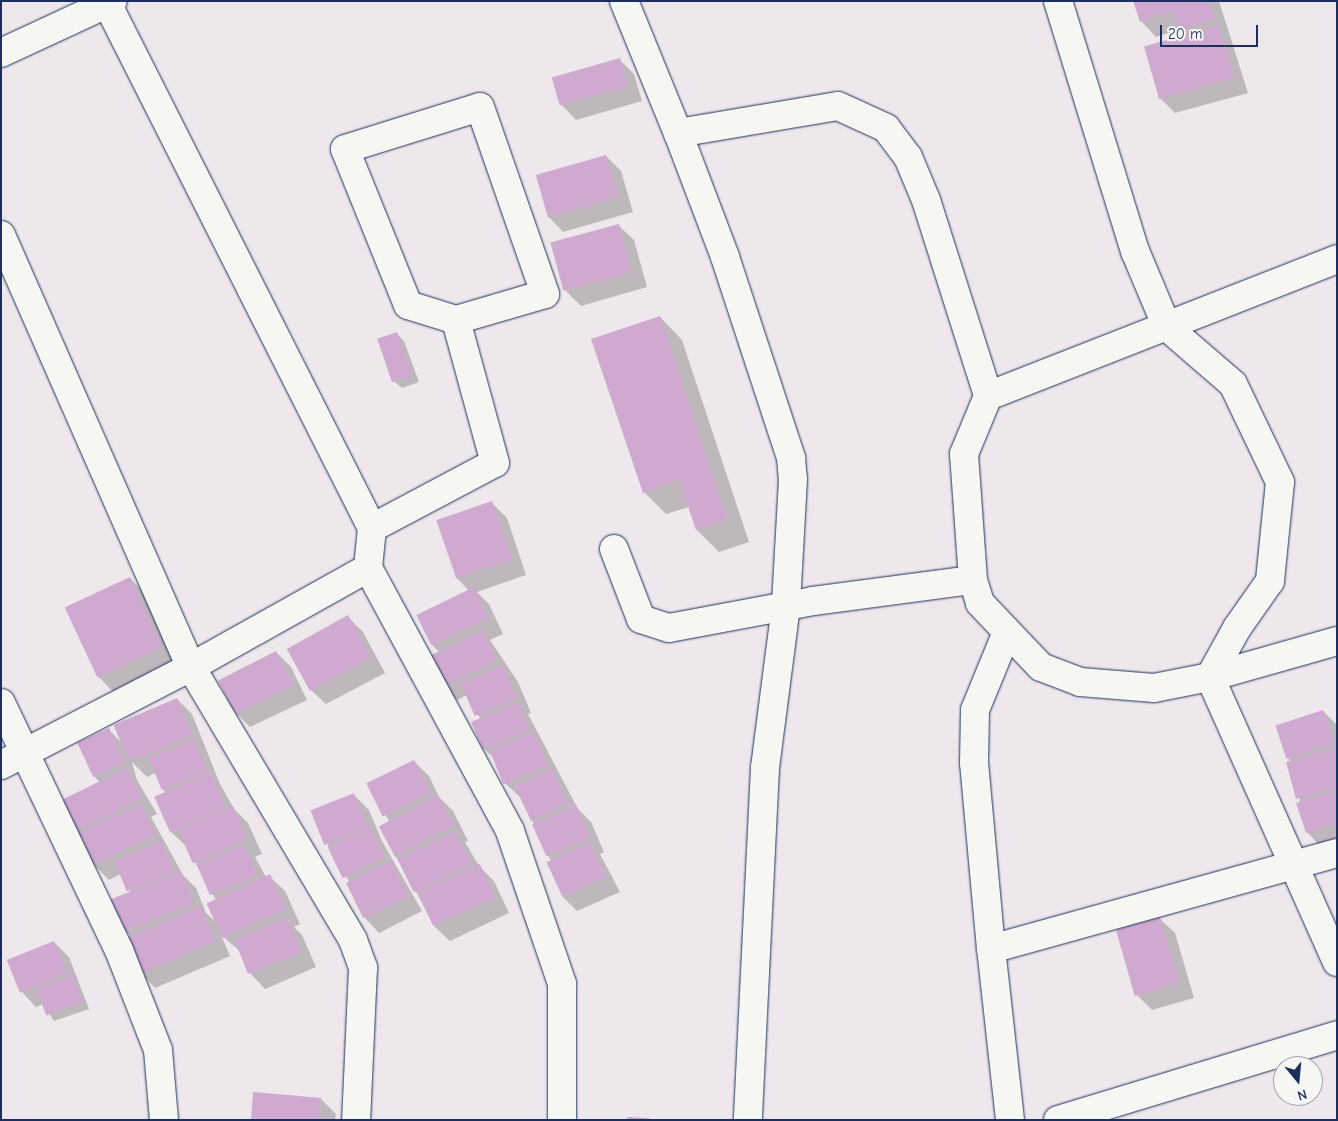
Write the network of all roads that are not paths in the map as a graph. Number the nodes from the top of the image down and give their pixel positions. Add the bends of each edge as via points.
1 (624, 1) edge
2 (1058, 1) edge
3 (109, 2) edge
4 (1, 53) edge
5 (678, 133) junction
6 (1, 235) edge
7 (1337, 259) edge
8 (456, 320) junction
9 (1167, 327) junction
10 (988, 396) junction
11 (372, 528) junction
12 (614, 550) dead end
13 (368, 568) junction
14 (972, 580) junction
15 (786, 606) junction
16 (1008, 632) junction
17 (1337, 641) edge
18 (191, 667) junction
19 (1210, 677) junction
20 (1, 703) edge
21 (26, 753) junction
22 (1, 765) edge
23 (1337, 853) edge
24 (1294, 866) junction
25 (992, 949) junction
26 (1337, 962) edge
27 (1337, 1035) edge
28 (164, 1120) edge
29 (356, 1120) edge
30 (562, 1120) edge
31 (748, 1120) edge
32 (1010, 1120) edge
33 (1058, 1120) edge

1 - 5 street
2 - 9 street via 1136,251
3 - 4 street
3 - 11 street
5 - 10 street via 838,106 886,128 908,157 926,200
5 - 15 street via 725,257 791,458 793,479
6 - 18 street
7 - 9 street
8 - 8 street via 545,294 480,108 345,149 408,305
8 - 11 street via 495,463
9 - 10 street
9 - 19 street via 1233,384 1280,482 1270,581 1237,628
10 - 14 street via 964,454
11 - 13 street
12 - 15 street via 641,619 669,628
13 - 18 street
13 - 30 street via 513,840 562,984
14 - 15 street
14 - 16 street via 980,603
15 - 31 street via 765,768
16 - 19 street via 1041,667 1080,682 1154,688
16 - 25 street via 975,710 974,763
17 - 19 street
18 - 21 street
18 - 29 street via 353,940 364,968
19 - 24 street
20 - 21 street
21 - 22 street
21 - 28 street via 90,884 158,1050
23 - 24 street
24 - 25 street
24 - 26 street
25 - 32 street
27 - 33 street

